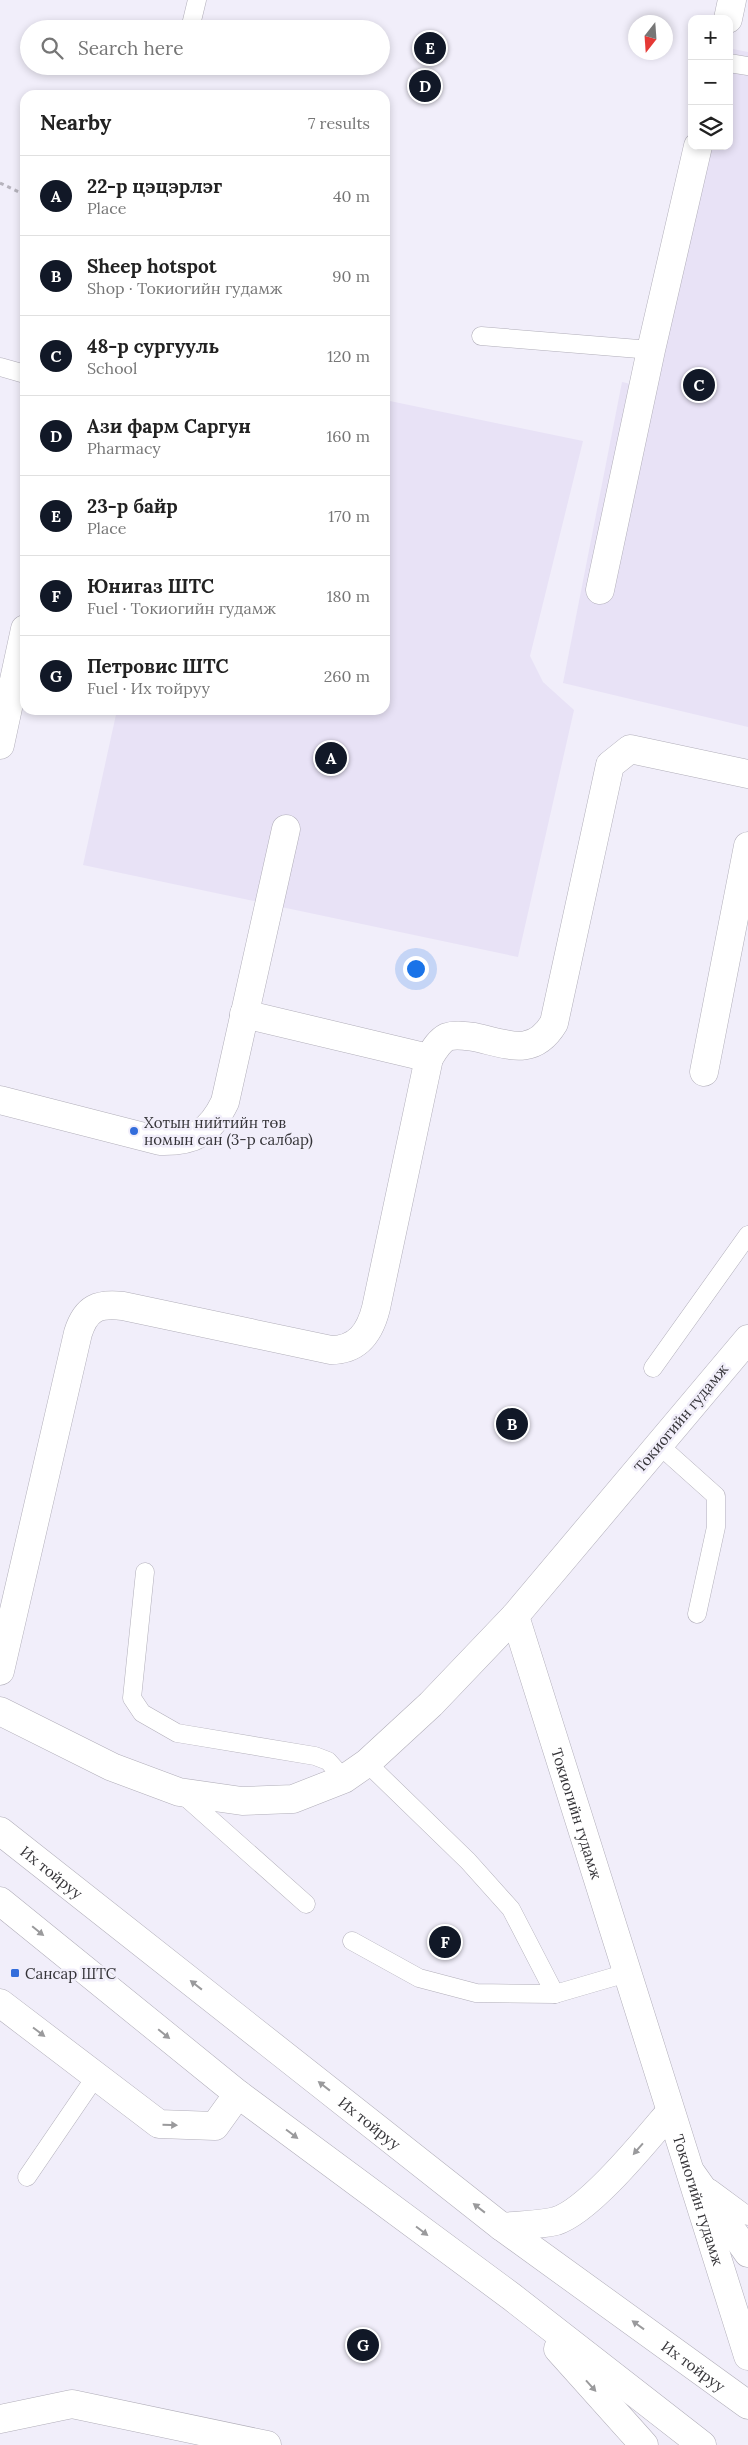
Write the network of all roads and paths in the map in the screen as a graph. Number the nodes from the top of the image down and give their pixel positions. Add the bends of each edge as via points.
1 (197, 0) edge
2 (732, 0) edge
3 (729, 15) edge
4 (192, 20) edge
5 (733, 63) edge
6 (748, 66) edge
7 (697, 150) edge
8 (0, 183) edge
9 (19, 192) dead end
10 (482, 336) dead end
11 (651, 350) junction
12 (0, 367) edge
13 (20, 373) edge
14 (600, 590) dead end
15 (20, 652) edge
16 (0, 745) edge
17 (748, 774) edge
18 (286, 829) dead end
19 (748, 846) edge
20 (244, 1014) junction
21 (429, 1058) junction
22 (704, 1072) dead end
23 (0, 1100) edge
24 (748, 1235) edge
25 (748, 1339) edge
26 (653, 1368) dead end
27 (659, 1445) junction
28 (145, 1572) dead end
29 (697, 1614) dead end
30 (515, 1616) junction
31 (0, 1671) edge
32 (0, 1711) edge
33 (367, 1763) junction
34 (344, 1779) junction
35 (179, 1792) junction
36 (0, 1831) edge
37 (0, 1901) edge
38 (306, 1904) dead end
39 (352, 1941) dead end
40 (627, 1973) junction
41 (554, 1994) junction
42 (0, 2003) edge
43 (96, 2076) junction
44 (238, 2094) junction
45 (670, 2112) junction
46 (692, 2174) junction
47 (27, 2177) dead end
48 (748, 2216) edge
49 (502, 2226) junction
50 (748, 2253) edge
51 (512, 2298) junction
52 (748, 2356) edge
53 (748, 2406) edge
54 (0, 2419) edge
55 (267, 2445) edge
56 (644, 2445) edge
57 (702, 2445) edge

1 - 4 lane
2 - 3 street
5 - 6 lane
7 - 11 street
8 - 9 path
10 - 11 lane
11 - 14 street
12 - 13 lane
15 - 16 street
17 - 21 street via 630,749 610,765 554,1023 547,1035 523,1047 463,1035 448,1037 437,1045
18 - 20 street
19 - 22 street
20 - 21 street
20 - 23 street via 225,1102 206,1132 190,1138 160,1142
21 - 31 street via 376,1308 360,1341 346,1348 331,1350 107,1304 96,1307 81,1323
24 - 26 lane
25 - 27 street, Токиогийн гудамж
27 - 29 lane via 716,1496 716,1527
27 - 30 street, Токиогийн гудамж
28 - 34 lane via 132,1698 142,1714 177,1733 315,1756 328,1762
30 - 33 street via 432,1704
30 - 40 street, Токиогийн гудамж
32 - 35 street via 112,1767
33 - 34 street
33 - 41 lane via 468,1861 511,1909
34 - 35 street via 293,1799 242,1800
35 - 38 lane
49 -> 36 street, Их тойруу
37 -> 44 street
39 - 41 lane via 419,1978 476,1993
40 - 41 lane
40 - 45 street, Токиогийн гудамж
42 -> 43 street
43 -> 44 street via 159,2124 215,2126
43 - 47 lane
44 -> 51 street
45 - 46 street, Токиогийн гудамж
45 -> 49 street via 622,2168 572,2213 556,2221
46 - 48 lane
46 - 50 street
46 - 52 street, Токиогийн гудамж
53 -> 49 street, Их тойруу
51 -> 56 street
51 - 57 street
54 - 55 street via 72,2404

